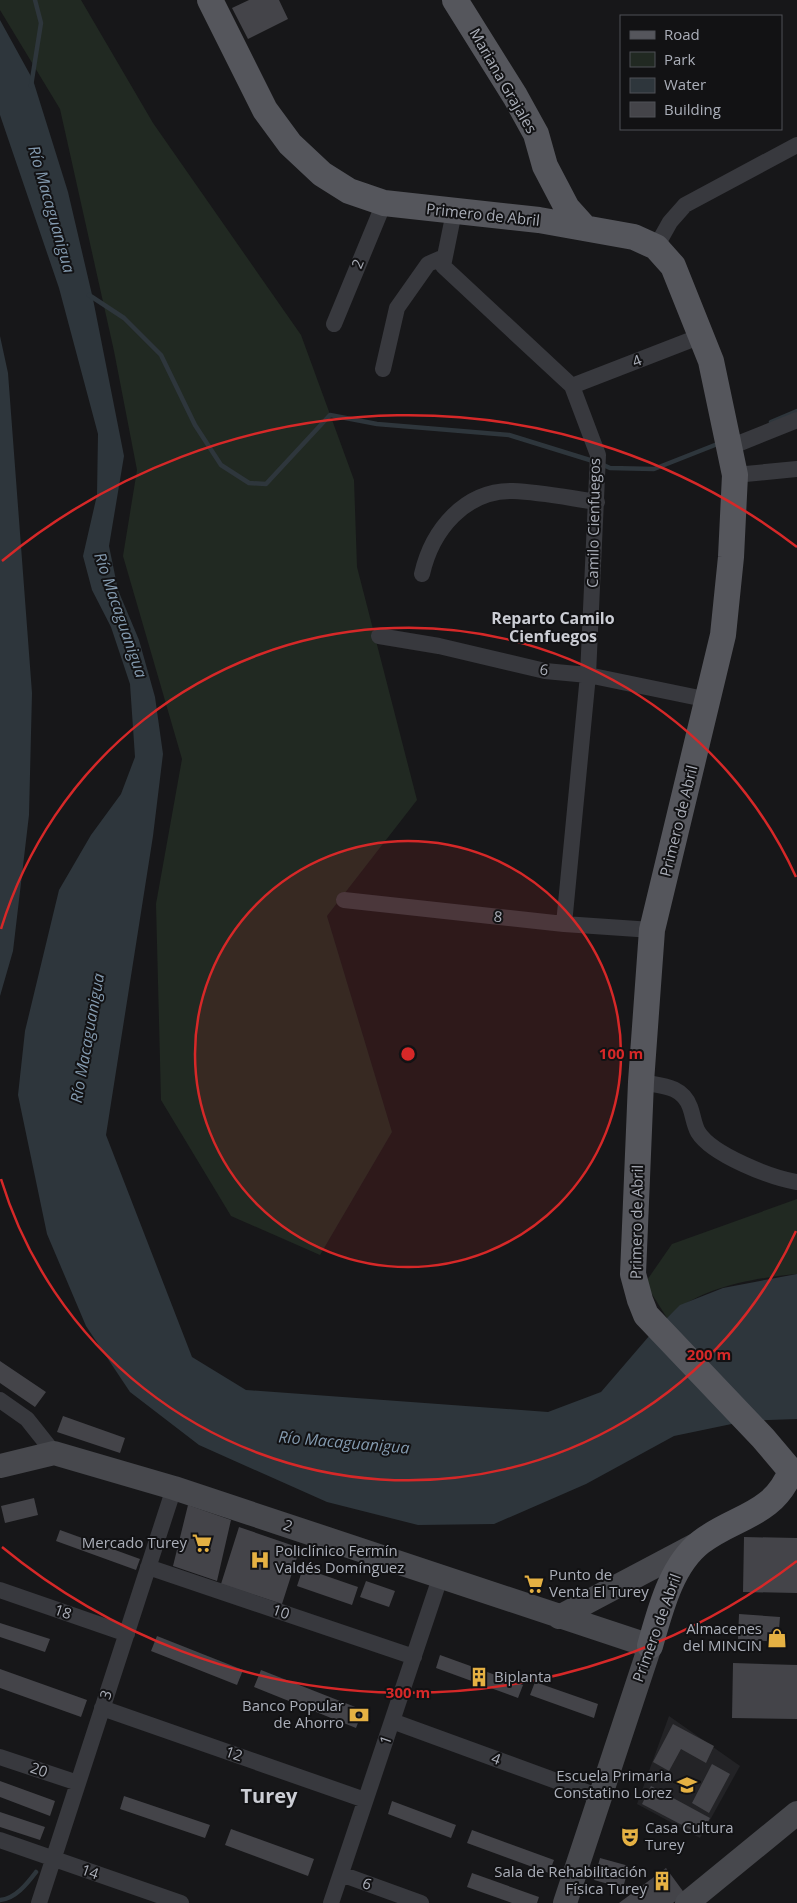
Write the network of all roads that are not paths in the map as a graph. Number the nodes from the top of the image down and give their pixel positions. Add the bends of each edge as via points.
1 (210, 0) edge
2 (455, 0) edge
3 (797, 145) edge
4 (545, 166) junction
5 (384, 203) junction
6 (454, 212) junction
7 (539, 220) junction
8 (585, 228) junction
9 (656, 247) junction
10 (444, 258) junction
11 (334, 324) dead end
12 (701, 336) junction
13 (384, 369) dead end
14 (572, 386) junction
15 (797, 420) edge
16 (728, 440) junction
17 (797, 469) edge
18 (735, 475) junction
19 (597, 502) junction
20 (422, 574) dead end
21 (379, 636) dead end
22 (588, 675) junction
23 (709, 700) junction
24 (344, 900) dead end
25 (564, 924) junction
26 (652, 930) junction
27 (641, 1082) junction
28 (797, 1182) edge
29 (0, 1400) edge
30 (54, 1453) junction
31 (0, 1466) edge
32 (794, 1474) edge
33 (174, 1488) junction
34 (700, 1542) junction
35 (148, 1567) junction
36 (440, 1578) junction
37 (0, 1590) edge
38 (559, 1617) junction
39 (127, 1634) junction
40 (650, 1646) junction
41 (414, 1656) junction
42 (102, 1708) junction
43 (392, 1721) junction
44 (0, 1757) edge
45 (78, 1783) junction
46 (600, 1797) junction
47 (365, 1800) junction
48 (797, 1813) edge
49 (0, 1840) edge
50 (53, 1859) junction
51 (341, 1874) junction
52 (39, 1903) edge
53 (181, 1903) edge
54 (331, 1903) edge
55 (421, 1903) edge
56 (565, 1903) edge
57 (687, 1903) edge

1 - 5 main road, Primero de Abril via 265,110 290,144 322,174 349,190
2 - 4 main road, Mariana Grajales via 536,134
3 - 9 street via 685,206 670,222
4 - 7 main road, Mariana Grajales
4 - 8 main road, Mariana Grajales via 567,208
5 - 6 main road, Primero de Abril
5 - 11 street, 2
6 - 7 main road, Primero de Abril
6 - 10 street
7 - 8 main road, Primero de Abril
8 - 9 main road, Primero de Abril via 634,238
9 - 12 main road, Primero de Abril via 672,266
10 - 13 street via 428,264 397,308
10 - 14 street, Camilo Cienfuegos via 442,266
12 - 14 street, 4
12 - 16 main road, Primero de Abril via 711,361
14 - 19 street, Camilo Cienfuegos via 598,455
15 - 16 street
16 - 18 main road, Primero de Abril
17 - 18 street
18 - 23 main road, Primero de Abril via 724,635
19 - 20 street via 512,491 487,495 461,507 446,521 426,555
19 - 22 street, Camilo Cienfuegos
21 - 22 street, 6 via 439,646 545,671
22 - 23 street, 6
22 - 25 street, Camilo Cienfuegos
23 - 26 main road, Primero de Abril
24 - 25 street, 8
25 - 26 street, 8
26 - 27 main road, Primero de Abril
27 - 28 street via 674,1088 684,1096 698,1132 710,1144 768,1174
27 - 32 main road, Primero de Abril via 633,1274 640,1300 646,1315
29 - 30 street via 27,1420
30 - 31 main road
30 - 33 main road, 2
32 - 34 main road, Primero de Abril via 766,1505
33 - 35 street, 3
33 - 36 main road, 2
34 - 38 main road
34 - 40 main road, Primero de Abril via 679,1567
35 - 39 street, 3
35 - 41 street, 10
36 - 38 main road, 2
36 - 41 street, 1
37 - 39 street, 18
38 - 40 main road, 2
39 - 42 street, 3
40 - 46 main road, Primero de Abril
41 - 43 street, 1
42 - 45 street, 3
42 - 47 street, 12
43 - 46 street, 4
43 - 47 street, 1
44 - 45 street, 20
45 - 50 street, 3
46 - 56 main road, Primero de Abril
47 - 51 street, 1
48 - 57 main road
49 - 50 street, 14
50 - 52 street, 3
50 - 53 street, 14
51 - 54 street, 1
51 - 55 street, 6

